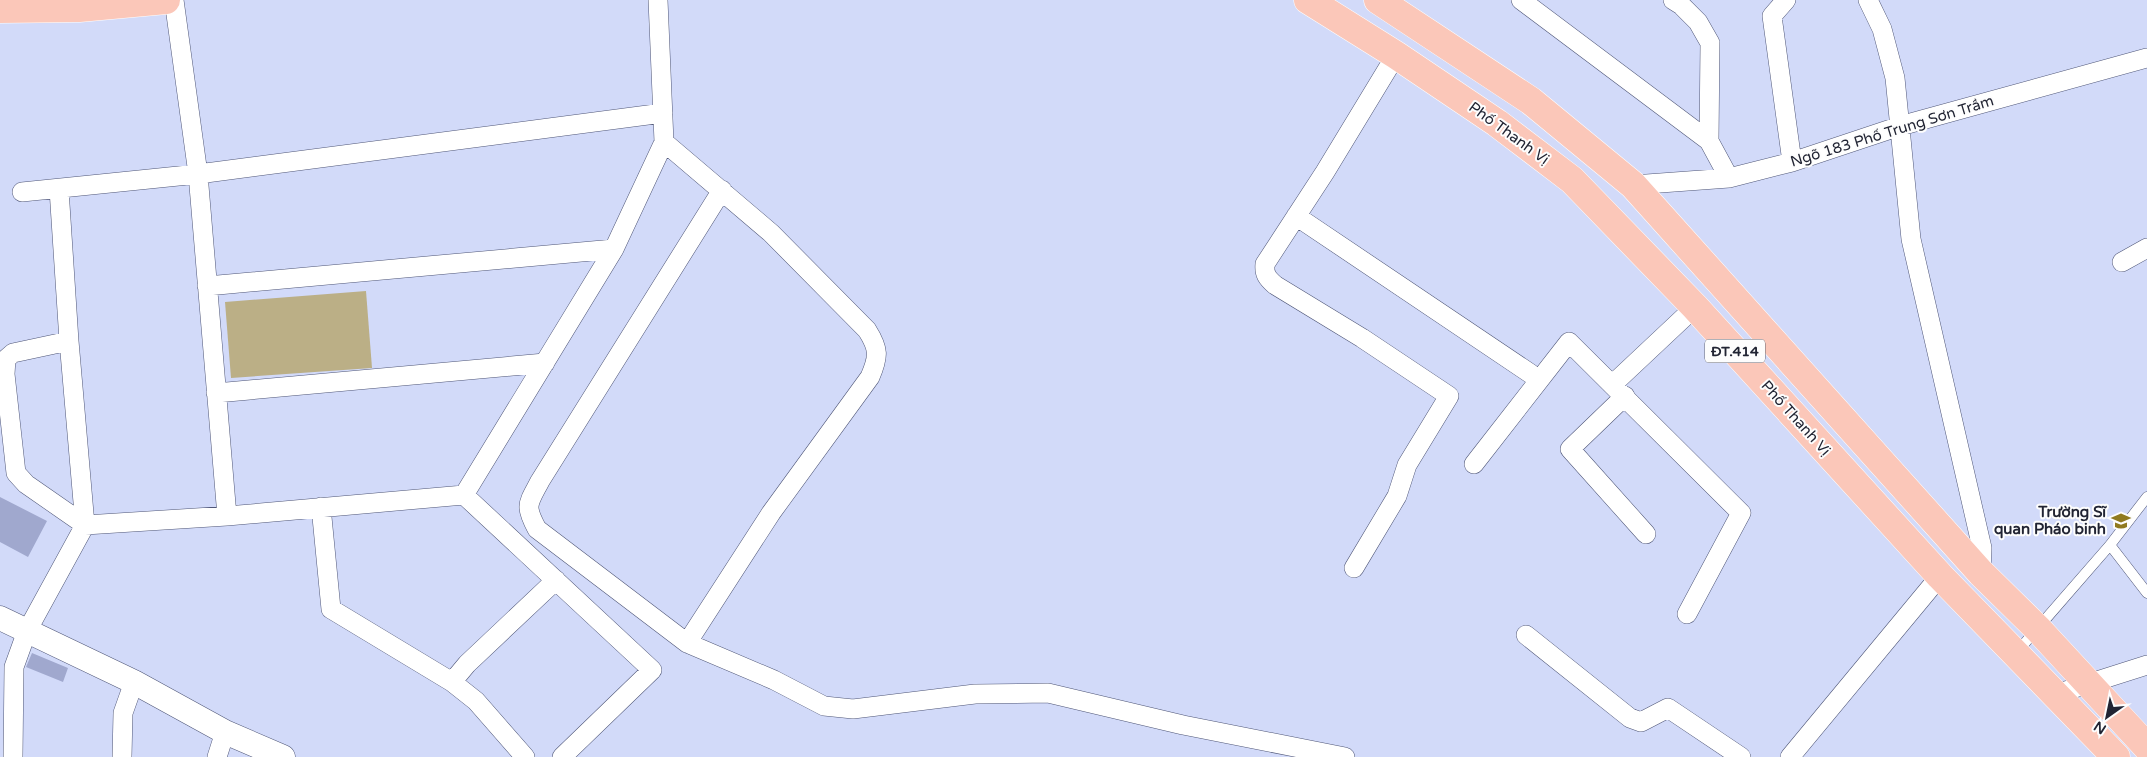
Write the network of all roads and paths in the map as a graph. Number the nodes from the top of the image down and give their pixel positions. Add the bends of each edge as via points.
1 (11, 0) edge
2 (166, 0) edge
3 (174, 0) edge
4 (658, 0) edge
5 (1308, 0) edge
6 (1378, 0) edge
7 (1521, 0) edge
8 (1673, 0) edge
9 (1786, 0) edge
10 (1868, 0) edge
11 (0, 8) edge
12 (1396, 55) junction
13 (2147, 58) edge
14 (663, 113) junction
15 (1900, 126) junction
16 (1708, 141) junction
17 (664, 142) junction
18 (1792, 162) junction
19 (198, 174) junction
20 (1729, 178) junction
21 (1633, 185) junction
22 (59, 190) junction
23 (722, 190) junction
24 (22, 192) dead end
25 (1296, 216) junction
26 (2147, 248) edge
27 (614, 249) junction
28 (2122, 262) dead end
29 (207, 286) junction
30 (1695, 307) junction
31 (69, 341) junction
32 (545, 363) junction
33 (1531, 374) dead end
34 (1619, 390) junction
35 (216, 393) junction
36 (1474, 464) dead end
37 (464, 495) junction
38 (2147, 497) edge
39 (321, 508) junction
40 (227, 516) junction
41 (85, 525) junction
42 (1646, 534) dead end
43 (2110, 545) junction
44 (1354, 568) dead end
45 (1981, 572) junction
46 (1940, 576) junction
47 (556, 580) junction
48 (2147, 593) edge
49 (1687, 614) dead end
50 (0, 618) edge
51 (2038, 629) junction
52 (27, 631) junction
53 (1526, 635) dead end
54 (687, 643) junction
55 (2016, 653) junction
56 (2147, 665) edge
57 (134, 682) junction
58 (452, 682) junction
59 (2088, 684) junction
60 (2056, 694) junction
61 (225, 732) junction
62 (2147, 747) edge
63 (2103, 752) edge
64 (13, 757) edge
65 (122, 757) edge
66 (217, 757) edge
67 (283, 757) edge
68 (525, 757) edge
69 (562, 757) edge
70 (1345, 757) edge
71 (1741, 757) edge
72 (1790, 757) edge

1 - 11 main road
2 - 11 main road via 79,8
3 - 19 street
4 - 14 street
5 - 12 main road, Phố Thanh Vị / ĐT.414
6 - 21 main road via 1531,100
7 - 16 street
8 - 16 street via 1698,22 1710,43
9 - 18 street via 1772,16
10 - 15 street via 1882,29 1895,78
12 - 25 street
12 - 30 main road, Phố Thanh Vị / ĐT.414 via 1498,123 1572,180
13 - 15 street, Ngõ 183 Phố Trung Sơn Trầm
14 - 17 street
14 - 19 street
15 - 18 street, Ngõ 183 Phố Trung Sơn Trầm
15 - 45 street via 1910,239 1982,548
16 - 20 street
17 - 23 street
17 - 27 street
18 - 20 street, Ngõ 183 Phố Trung Sơn Trầm
19 - 22 street
19 - 29 street
20 - 21 street, Ngõ 183 Phố Trung Sơn Trầm
21 - 45 main road
22 - 24 street
22 - 31 street
23 - 54 street via 809,270 867,330 876,345 877,362 870,377 771,513
23 - 54 street via 540,481 528,513 537,529
25 - 33 street
25 - 44 street via 1265,264 1267,277 1449,396 1407,465 1398,496
26 - 28 street
27 - 29 street
27 - 32 street
29 - 35 street
30 - 34 street
30 - 46 main road, Phố Thanh Vị / ĐT.414
31 - 41 street
31 - 41 street via 13,353 6,359 5,374 16,473 26,484
32 - 35 street
32 - 37 street
34 - 36 street via 1569,342
34 - 42 street via 1570,449
34 - 49 street via 1741,513
35 - 40 street
37 - 39 street
37 - 47 street
38 - 43 lane
39 - 40 street
39 - 58 street via 331,609
40 - 41 street
41 - 52 street
43 - 48 lane
43 - 51 lane
45 - 51 main road
46 - 55 main road, Phố Thanh Vị / ĐT.414
46 - 72 street
47 - 58 street
47 - 69 street via 652,670
50 - 52 street
51 - 55 lane
51 - 59 main road
52 - 57 street
52 - 64 street via 14,667
53 - 71 street via 1630,718 1642,722 1668,708
54 - 70 street via 774,680 824,706 853,709 975,694 1048,693 1174,723
55 - 60 main road, Phố Thanh Vị / ĐT.414
56 - 59 street
57 - 61 street
57 - 65 street via 123,713
58 - 68 street via 476,701
59 - 60 street
59 - 62 main road
60 - 63 main road, Phố Thanh Vị / ĐT.414
61 - 66 street
61 - 67 street

